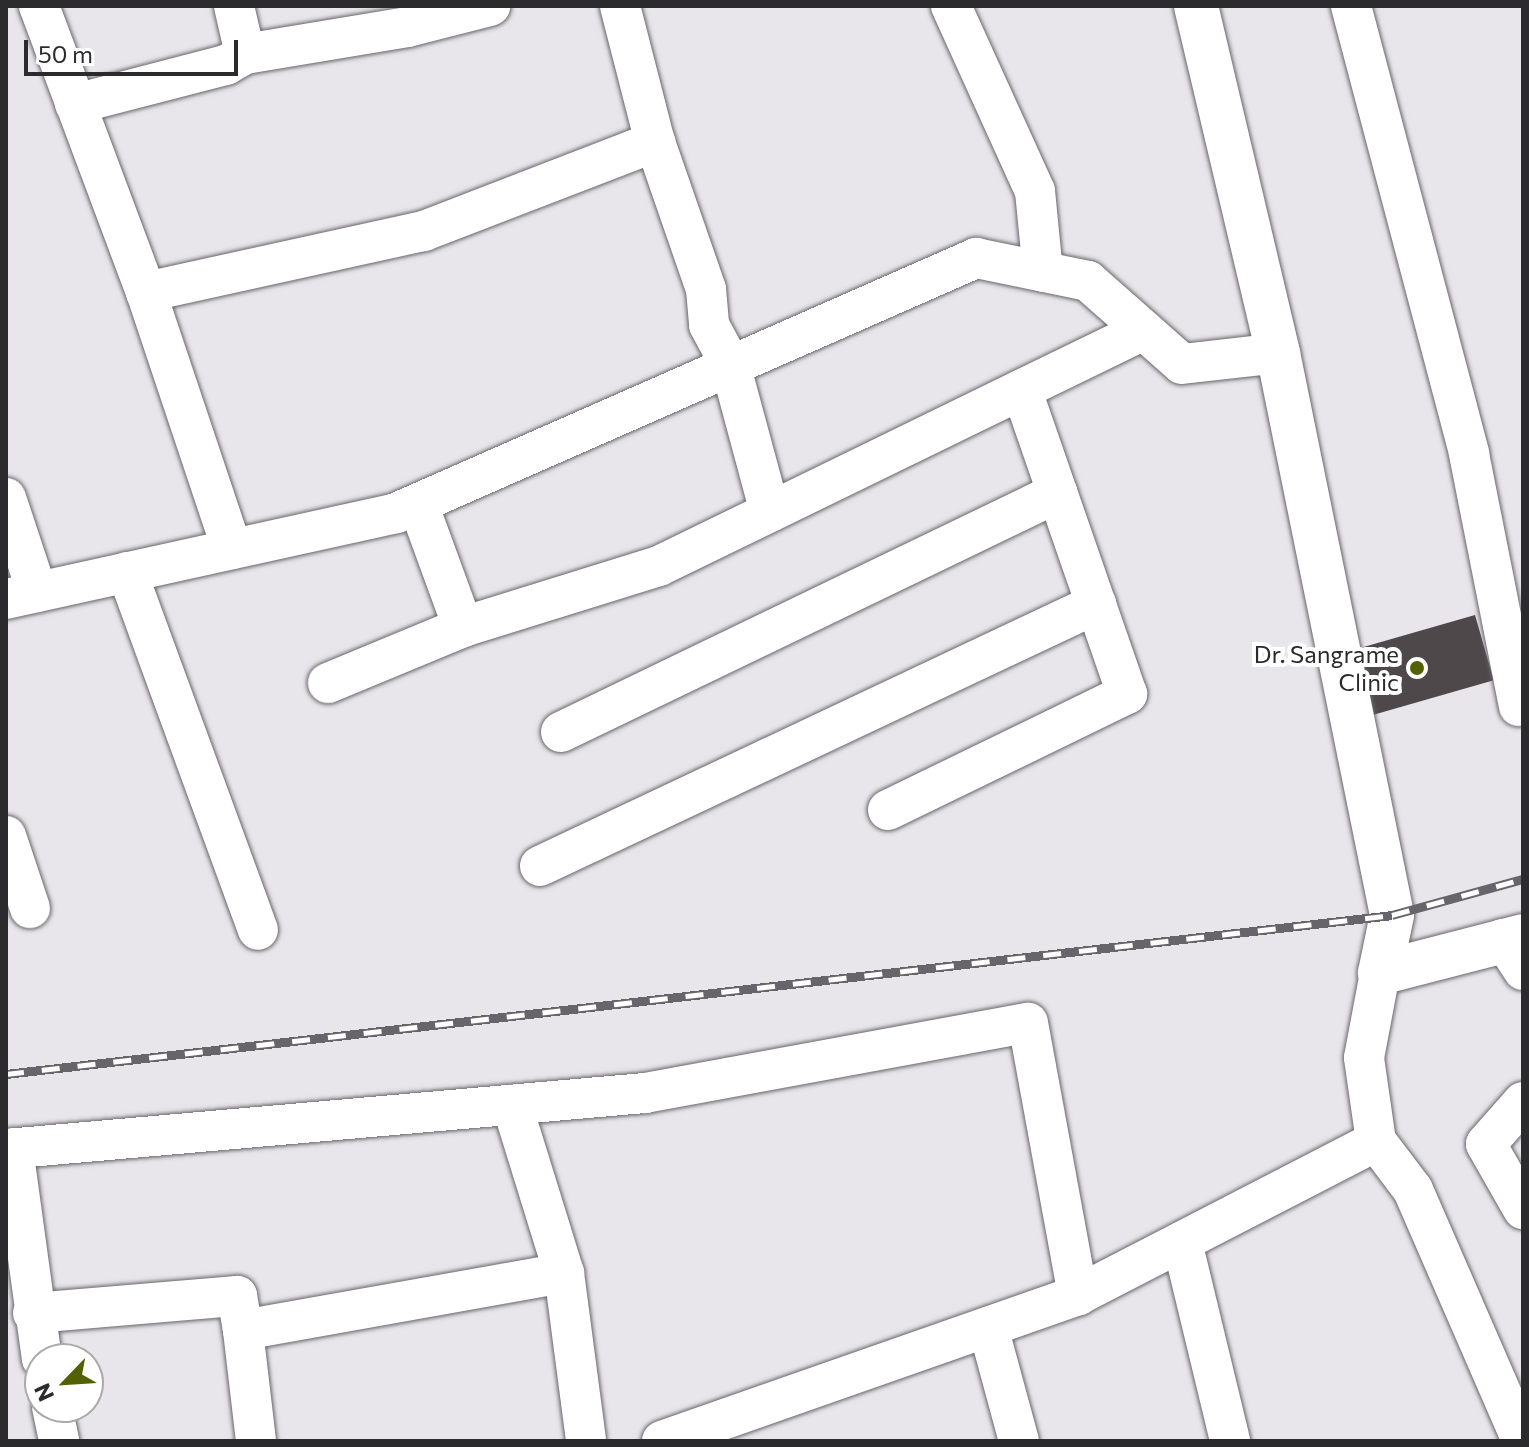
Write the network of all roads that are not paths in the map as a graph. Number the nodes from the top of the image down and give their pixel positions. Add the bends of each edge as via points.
1 (39, 6) edge
2 (234, 6) edge
3 (490, 6) edge
4 (620, 6) edge
5 (951, 6) edge
6 (1196, 6) edge
7 (1351, 6) edge
8 (245, 54) junction
9 (75, 104) junction
10 (655, 142) junction
11 (1043, 272) junction
12 (146, 292) junction
13 (1144, 330) junction
14 (1278, 353) junction
15 (730, 364) junction
16 (1022, 390) junction
17 (1057, 493) junction
18 (6, 498) edge
19 (418, 504) junction
20 (770, 512) junction
21 (232, 549) junction
22 (127, 572) junction
23 (22, 595) edge
24 (1096, 604) junction
25 (463, 627) junction
26 (328, 683) dead end
27 (1519, 706) dead end
28 (561, 732) dead end
29 (888, 810) dead end
30 (6, 836) edge
31 (540, 866) dead end
32 (30, 908) dead end
33 (258, 930) dead end
34 (1516, 948) edge
35 (1380, 973) junction
36 (1523, 1102) edge
37 (512, 1105) junction
38 (1376, 1141) junction
39 (10, 1148) edge
40 (1523, 1209) edge
41 (1182, 1242) junction
42 (564, 1273) junction
43 (1078, 1295) junction
44 (33, 1313) junction
45 (988, 1327) junction
46 (243, 1330) junction
47 (39, 1343) edge
48 (712, 1433) edge
49 (256, 1441) edge
50 (586, 1441) edge
51 (662, 1441) edge
52 (1019, 1441) edge
53 (1230, 1441) edge
54 (1522, 1441) edge

1 - 9 street
2 - 8 street
3 - 8 street via 408,27
4 - 10 street
5 - 11 street via 1035,191
6 - 14 main road
7 - 27 street via 1469,454
8 - 9 street via 226,65
9 - 12 street
10 - 12 street via 424,231
10 - 15 street via 706,289 709,325
11 - 13 street via 1088,281
11 - 15 street via 976,258
12 - 21 street
13 - 14 street via 1182,364
13 - 16 street
14 - 35 main road via 1392,915
15 - 19 street
15 - 20 street
16 - 17 street
16 - 20 street
17 - 24 street
17 - 28 street
18 - 23 street
19 - 21 street
19 - 25 street
20 - 25 street via 659,566
21 - 22 street
22 - 23 street
22 - 33 street
24 - 29 street via 1127,694
24 - 31 street
25 - 26 street
30 - 32 street
34 - 35 main road
35 - 38 street via 1364,1058
36 - 40 street via 1486,1144
37 - 39 street
37 - 42 street
37 - 43 street via 645,1093 1028,1023
38 - 41 street
38 - 54 street via 1413,1190
39 - 44 street
41 - 43 street
41 - 53 street
42 - 46 street
42 - 50 street
43 - 45 street
44 - 46 street via 237,1296
44 - 47 street
45 - 48 street
45 - 52 street
46 - 49 street
48 - 51 street

